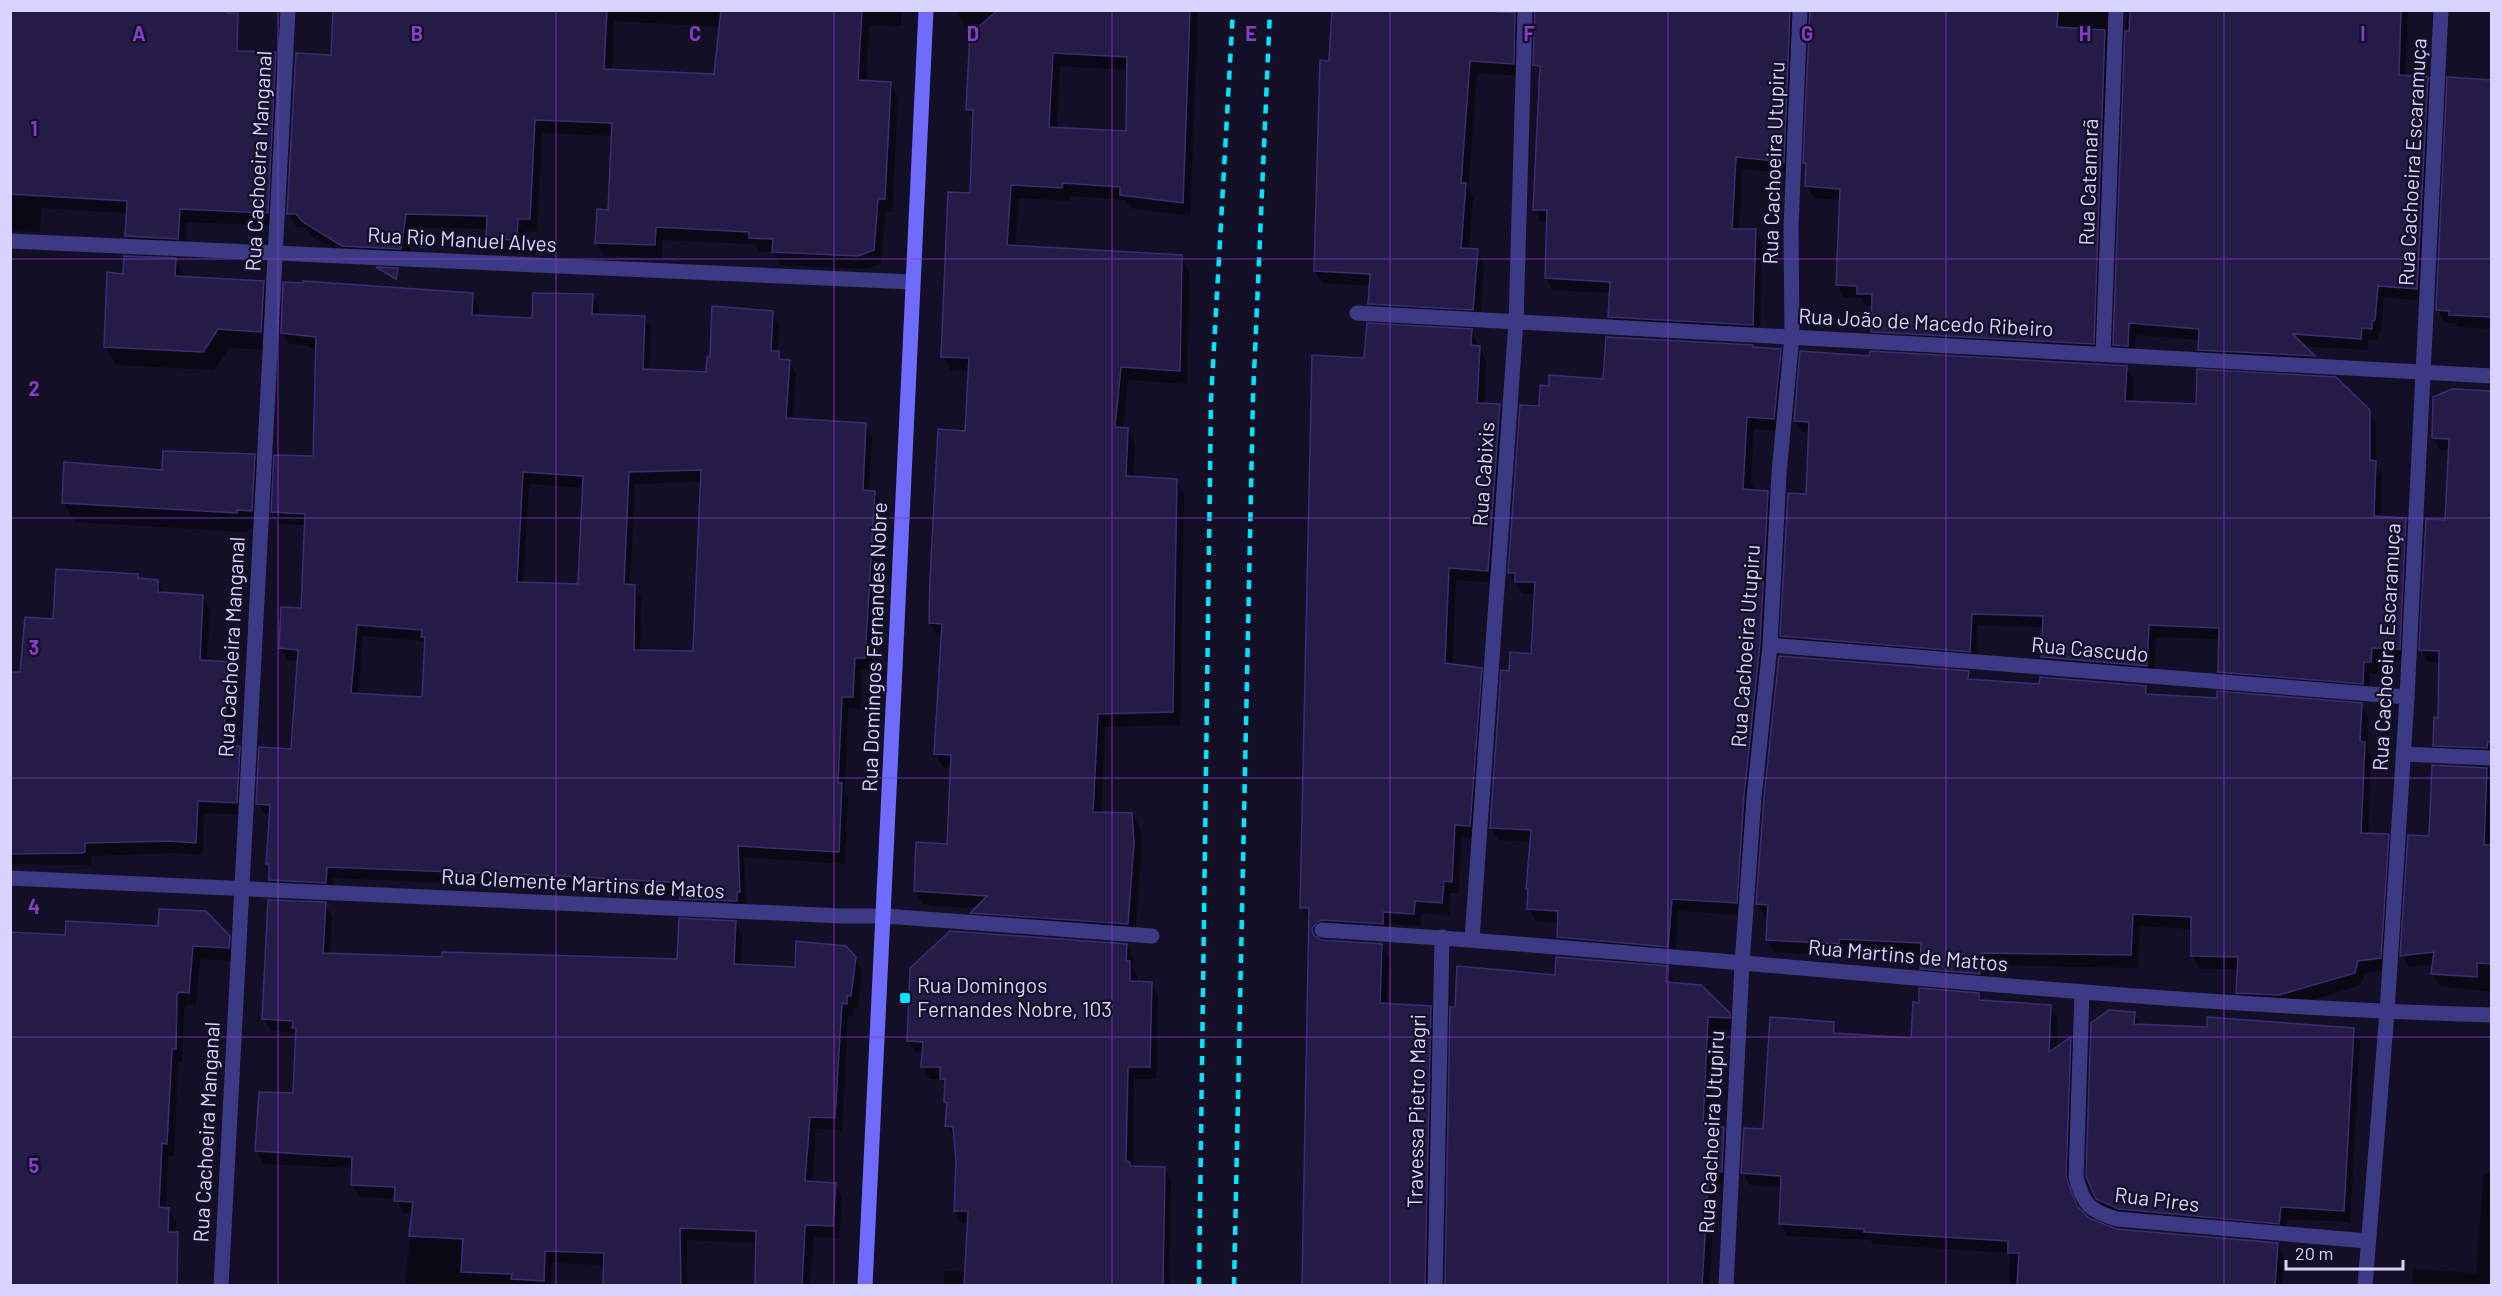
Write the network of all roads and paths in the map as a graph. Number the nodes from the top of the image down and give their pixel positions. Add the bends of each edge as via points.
1 (288, 10) edge
2 (926, 10) edge
3 (1525, 10) edge
4 (1800, 10) edge
5 (2116, 10) edge
6 (2441, 10) edge
7 (10, 241) edge
8 (275, 253) junction
9 (912, 282) junction
10 (1357, 313) dead end
11 (1516, 322) junction
12 (1792, 336) junction
13 (2103, 354) junction
14 (2423, 373) junction
15 (2492, 376) edge
16 (1770, 645) junction
17 (2407, 697) junction
18 (2403, 754) junction
19 (2492, 758) edge
20 (10, 878) edge
21 (240, 890) junction
22 (885, 916) junction
23 (1322, 930) dead end
24 (1152, 936) dead end
25 (1442, 937) junction
26 (1472, 939) junction
27 (1742, 964) junction
28 (2082, 992) junction
29 (2387, 1012) junction
30 (2492, 1016) edge
31 (2367, 1241) junction
32 (221, 1286) edge
33 (865, 1286) edge
34 (1435, 1286) edge
35 (1726, 1286) edge
36 (2365, 1286) edge

1 - 8 street, Rua Cachoeira Manganal
2 - 9 street, Rua Domingos Fernandes Nobre
3 - 11 street, Rua Cabixis
4 - 12 street, Rua Cachoeira Utupiru via 1791,228
5 - 13 street, Rua Catamarã
6 - 14 street, Rua Cachoeira Escaramuça
7 - 8 street, Rua Rio Manuel Alves
8 - 9 street, Rua Rio Manuel Alves
8 - 21 street, Rua Cachoeira Manganal
9 - 22 street, Rua Domingos Fernandes Nobre
10 - 11 street, Rua João de Macedo Ribeiro
11 - 12 street, Rua João de Macedo Ribeiro
11 - 26 street, Rua Cabixis
12 - 13 street, Rua João de Macedo Ribeiro
12 - 16 street, Rua Cachoeira Utupiru via 1779,473
13 - 14 street, Rua João de Macedo Ribeiro
14 - 15 street, Rua João de Macedo Ribeiro
14 - 17 street, Rua Cachoeira Escaramuça
16 - 17 street, Rua Cascudo
16 - 27 street, Rua Cachoeira Utupiru
17 - 18 street, Rua Cachoeira Escaramuça
18 - 19 street
18 - 29 street, Rua Cachoeira Escaramuça
20 - 21 street, Rua Clemente Martins de Matos
21 - 22 street, Rua Clemente Martins de Matos
21 - 32 street, Rua Cachoeira Manganal
22 - 24 street, Rua Clemente Martins de Matos
22 - 33 street, Rua Domingos Fernandes Nobre
23 - 25 street, Rua Martins de Mattos
25 - 26 street, Rua Martins de Mattos
25 - 34 street, Travessa Pietro Magri
26 - 27 street, Rua Martins de Mattos
27 - 28 street, Rua Martins de Mattos
27 - 35 street, Rua Cachoeira Utupiru
28 - 29 street, Rua Martins de Mattos
28 - 31 street, Rua Pires via 2076,1177 2081,1197 2096,1212 2117,1219
29 - 30 street, Rua Martins de Mattos
29 - 31 street, Rua Cachoeira Escaramuça
31 - 36 street, Rua Cachoeira Escaramuça

